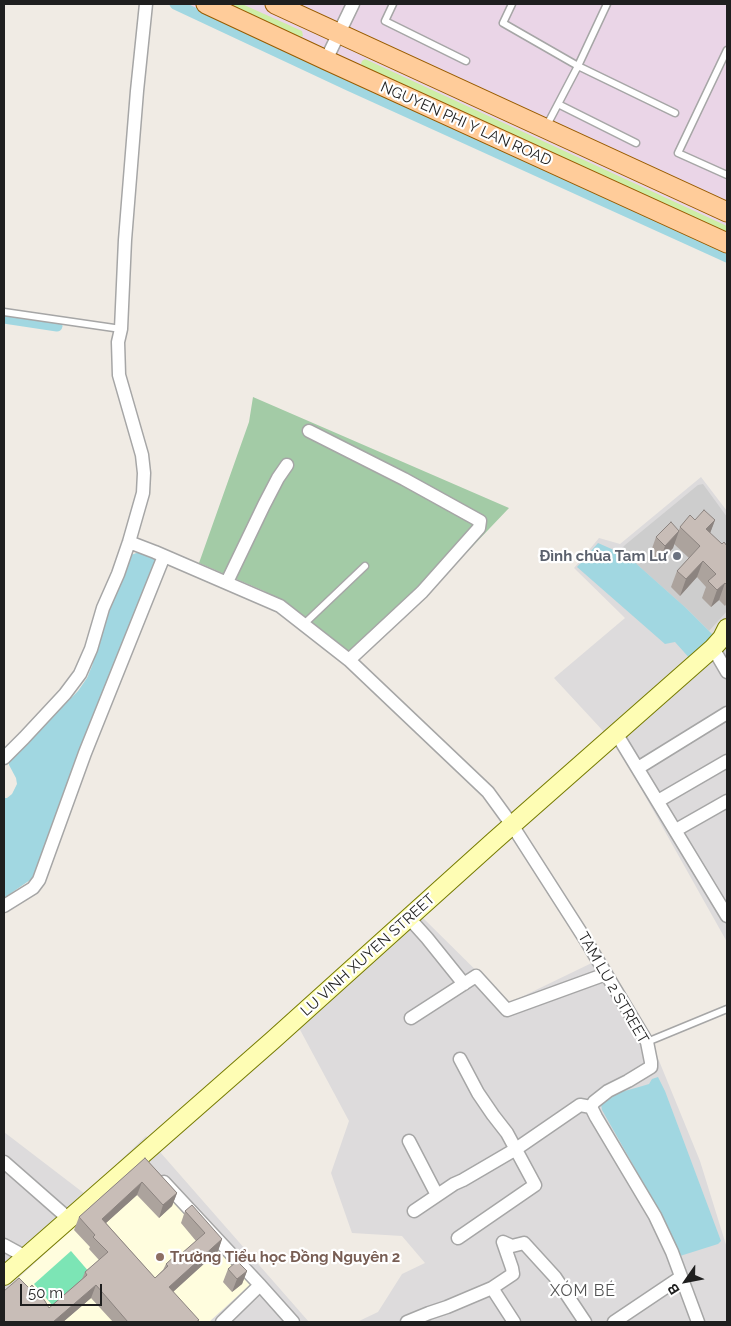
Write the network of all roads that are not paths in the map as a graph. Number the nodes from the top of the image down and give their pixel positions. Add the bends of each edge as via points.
1 (146, 4) edge
2 (206, 4) edge
3 (275, 4) edge
4 (353, 4) edge
5 (393, 4) edge
6 (512, 4) edge
7 (607, 4) edge
8 (339, 33) junction
9 (727, 50) edge
10 (326, 60) junction
11 (466, 61) dead end
12 (578, 66) junction
13 (558, 104) junction
14 (675, 113) dead end
15 (545, 128) junction
16 (636, 143) dead end
17 (727, 175) edge
18 (727, 212) edge
19 (727, 243) edge
20 (4, 312) edge
21 (120, 329) junction
22 (309, 431) dead end
23 (287, 465) dead end
24 (129, 542) junction
25 (160, 554) junction
26 (365, 566) dead end
27 (227, 582) junction
28 (304, 624) junction
29 (722, 640) edge
30 (349, 660) junction
31 (727, 672) edge
32 (727, 713) edge
33 (616, 733) junction
34 (4, 758) edge
35 (727, 761) edge
36 (638, 768) junction
37 (658, 800) junction
38 (727, 801) edge
39 (512, 825) junction
40 (676, 830) junction
41 (4, 906) edge
42 (727, 916) edge
43 (408, 918) junction
44 (606, 974) junction
45 (464, 984) junction
46 (727, 1008) edge
47 (411, 1018) dead end
48 (647, 1042) junction
49 (460, 1058) dead end
50 (591, 1107) junction
51 (409, 1141) dead end
52 (516, 1149) junction
53 (4, 1162) edge
54 (146, 1164) junction
55 (437, 1195) junction
56 (414, 1211) dead end
57 (69, 1219) junction
58 (458, 1238) dead end
59 (4, 1244) edge
60 (26, 1257) junction
61 (4, 1276) edge
62 (681, 1277) junction
63 (260, 1285) junction
64 (492, 1288) junction
65 (222, 1322) edge
66 (293, 1322) edge
67 (407, 1322) edge
68 (514, 1322) edge
69 (585, 1322) edge
70 (614, 1322) edge
71 (698, 1322) edge

1 - 21 street via 124,240
2 - 10 main road, NGUYEN PHI Y LAN ROAD
3 - 8 main road, NGUYEN PHI Y LAN ROAD
4 - 8 street
5 - 11 lane via 385,21
6 - 12 lane via 503,22
7 - 12 lane
8 - 10 street
8 - 15 main road, NGUYEN PHI Y LAN ROAD
9 - 17 lane via 678,153
10 - 19 main road, NGUYEN PHI Y LAN ROAD
12 - 13 lane
12 - 14 lane
13 - 15 lane
13 - 16 lane
15 - 18 main road, NGUYEN PHI Y LAN ROAD
20 - 21 lane
21 - 24 street via 119,376 142,455 144,474 143,493
22 - 30 street via 480,521 479,528 422,592
23 - 27 street
24 - 25 street, TAM LU 2 STREET
24 - 34 street via 80,674
25 - 27 street, TAM LU 2 STREET
25 - 41 street via 38,880 34,888
26 - 28 lane
27 - 28 street, TAM LU 2 STREET via 280,606
28 - 30 street, TAM LU 2 STREET
29 - 31 street
29 - 33 street, LU VINH XUYEN STREET
30 - 39 street, TAM LU 2 STREET via 488,792
32 - 36 street
33 - 36 street
33 - 39 street, LU VINH XUYEN STREET
35 - 37 street
36 - 37 street
37 - 40 street
38 - 40 street
39 - 43 street, LU VINH XUYEN STREET
39 - 44 street, TAM LU 2 STREET
40 - 42 street
43 - 45 street
43 - 54 street, LU VINH XUYEN STREET via 273,1040
44 - 45 street via 507,1010 476,976
44 - 48 street, TAM LU 2 STREET
45 - 47 street
46 - 48 lane
48 - 50 street, TAM LU 2 STREET via 651,1067 608,1091
49 - 52 street via 478,1093
50 - 52 street via 580,1105
50 - 62 street via 655,1216
51 - 55 street
52 - 55 street
52 - 58 street via 535,1184
53 - 57 street
54 - 57 street, LU VINH XUYEN STREET
54 - 63 street
55 - 56 street
57 - 60 street, LU VINH XUYEN STREET
59 - 60 street
60 - 61 street, LU VINH XUYEN STREET
62 - 70 street
62 - 71 street
63 - 65 street
63 - 66 street
64 - 67 street
64 - 68 street
64 - 69 street via 513,1274 503,1242 512,1246 524,1243 555,1277

